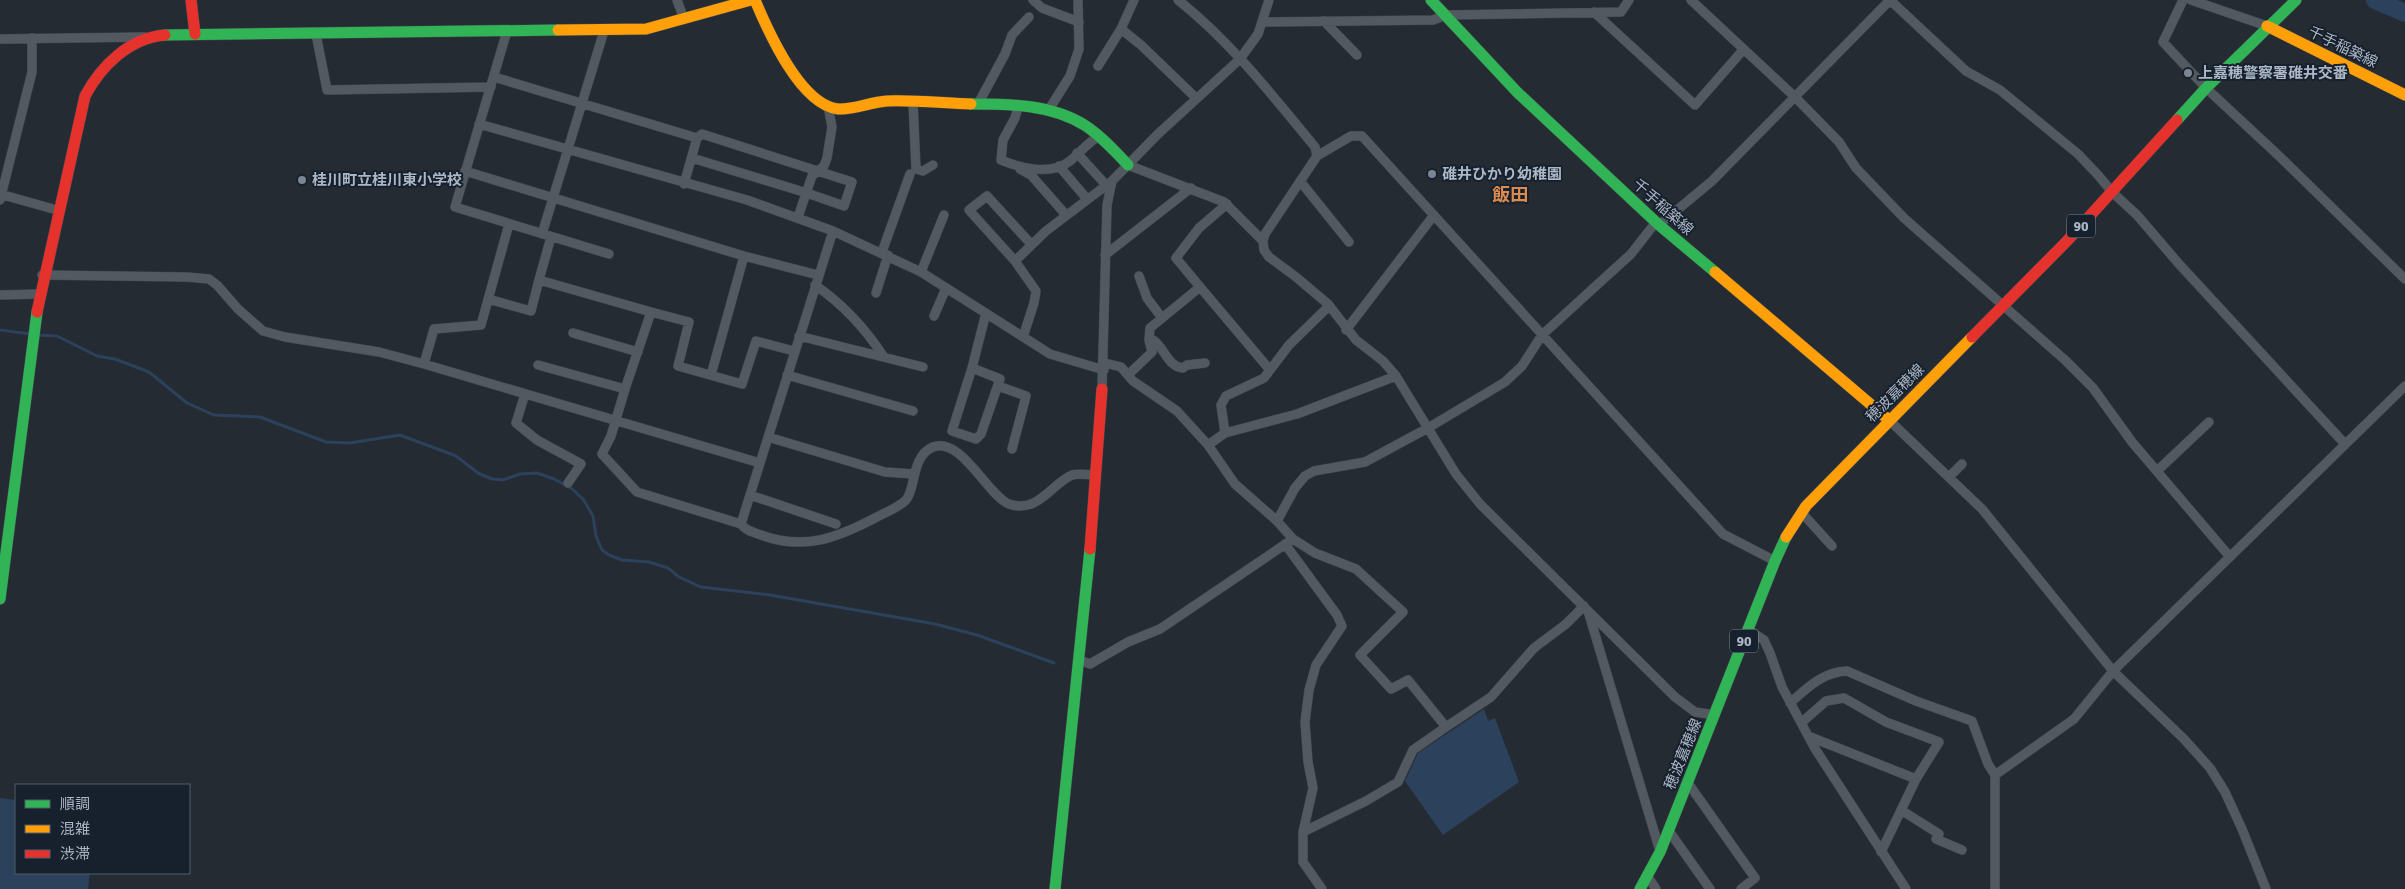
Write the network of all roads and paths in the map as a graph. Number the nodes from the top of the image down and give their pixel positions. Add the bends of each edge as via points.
1 (191, 0) edge
2 (677, 0) edge
3 (753, 0) edge
4 (1033, 0) edge
5 (1078, 0) edge
6 (1134, 0) edge
7 (1178, 0) edge
8 (1269, 0) edge
9 (1431, 0) edge
10 (1629, 0) edge
11 (1691, 0) edge
12 (1890, 0) edge
13 (2183, 0) edge
14 (2191, 0) edge
15 (2296, 0) edge
16 (1594, 12) junction
17 (1446, 15) junction
18 (1029, 17) dead end
19 (684, 19) junction
20 (1324, 21) junction
21 (1079, 22) junction
22 (1262, 22) junction
23 (2267, 26) junction
24 (1120, 29) junction
25 (604, 30) junction
26 (507, 31) junction
27 (195, 34) junction
28 (316, 34) junction
29 (154, 36) junction
30 (32, 38) junction
31 (0, 39) edge
32 (1743, 50) junction
33 (1357, 55) dead end
34 (1240, 59) junction
35 (1098, 66) dead end
36 (494, 77) junction
37 (491, 87) junction
38 (2206, 88) junction
39 (2405, 95) edge
40 (1795, 97) junction
41 (1196, 98) junction
42 (913, 102) junction
43 (582, 103) junction
44 (978, 104) junction
45 (828, 106) junction
46 (1018, 107) junction
47 (1048, 111) junction
48 (479, 124) junction
49 (1099, 136) junction
50 (697, 138) junction
51 (568, 149) junction
52 (1077, 153) junction
53 (1317, 156) junction
54 (692, 158) junction
55 (933, 165) dead end
56 (1060, 166) junction
57 (1128, 166) junction
58 (1018, 167) junction
59 (465, 171) junction
60 (820, 171) junction
61 (910, 174) dead end
62 (1300, 181) junction
63 (1109, 183) junction
64 (684, 184) junction
65 (1191, 188) junction
66 (2112, 192) junction
67 (807, 193) junction
68 (0, 196) edge
69 (552, 198) junction
70 (1087, 199) junction
71 (1227, 204) junction
72 (57, 210) junction
73 (944, 215) dead end
74 (1066, 215) junction
75 (1434, 215) junction
76 (798, 217) junction
77 (1657, 223) junction
78 (510, 224) junction
79 (833, 231) junction
80 (546, 236) junction
81 (1263, 242) junction
82 (1350, 242) dead end
83 (1031, 244) junction
84 (608, 254) dead end
85 (885, 254) junction
86 (1105, 255) junction
87 (744, 256) junction
88 (1015, 261) junction
89 (921, 272) junction
90 (42, 275) junction
91 (818, 275) junction
92 (1139, 276) dead end
93 (2405, 279) edge
94 (539, 280) junction
95 (815, 286) junction
96 (1200, 287) junction
97 (946, 288) junction
98 (876, 293) dead end
99 (39, 294) junction
100 (0, 295) edge
101 (488, 298) junction
102 (1329, 306) junction
103 (2003, 307) junction
104 (651, 312) junction
105 (986, 313) junction
106 (934, 316) dead end
107 (1162, 318) junction
108 (1346, 330) junction
109 (573, 333) dead end
110 (799, 336) junction
111 (1542, 336) junction
112 (1023, 337) junction
113 (1148, 338) junction
114 (794, 351) junction
115 (638, 352) junction
116 (884, 357) junction
117 (1205, 363) dead end
118 (424, 364) junction
119 (538, 365) dead end
120 (923, 367) dead end
121 (1104, 367) junction
122 (972, 368) junction
123 (1270, 370) junction
124 (1128, 374) junction
125 (711, 376) junction
126 (787, 376) junction
127 (1396, 376) junction
128 (998, 386) junction
129 (2405, 386) edge
130 (624, 389) junction
131 (1102, 389) joint
132 (525, 394) junction
133 (913, 411) dead end
134 (1889, 420) junction
135 (616, 422) junction
136 (2210, 422) dead end
137 (1428, 428) junction
138 (1224, 433) junction
139 (768, 437) junction
140 (2345, 444) junction
141 (1208, 445) junction
142 (1012, 449) dead end
143 (760, 463) junction
144 (1962, 464) dead end
145 (2157, 471) junction
146 (913, 474) junction
147 (1095, 475) junction
148 (1949, 478) junction
149 (568, 483) dead end
150 (750, 495) junction
151 (1802, 512) junction
152 (1277, 521) junction
153 (741, 524) junction
154 (836, 524) dead end
155 (1289, 542) junction
156 (1832, 546) dead end
157 (2230, 557) junction
158 (1775, 560) junction
159 (0, 599) edge
160 (1586, 607) junction
161 (1749, 630) junction
162 (1079, 660) junction
163 (2113, 671) junction
164 (1790, 703) junction
165 (1715, 715) junction
166 (1802, 723) junction
167 (1446, 728) junction
168 (1808, 736) junction
169 (1996, 775) junction
170 (1916, 779) junction
171 (1688, 783) junction
172 (1901, 810) junction
173 (1669, 831) junction
174 (1303, 832) junction
175 (1962, 850) dead end
176 (1660, 852) junction
177 (1881, 852) junction
178 (1648, 877) junction
179 (1055, 889) edge
180 (1322, 889) edge
181 (1640, 889) edge
182 (1656, 889) edge
183 (1710, 889) edge
184 (1741, 889) edge
185 (1906, 889) edge
186 (1995, 889) edge
187 (2266, 889) edge

1 - 27 street
2 - 19 street
3 - 19 street
3 - 45 street via 772,40 805,87
4 - 21 street via 1042,8
5 - 21 street
6 - 24 street
7 - 34 street
8 - 22 street
9 - 17 street, 千手稲築線
10 - 16 street via 1620,12
11 - 32 street
12 - 40 street
12 - 66 street via 1966,71 2000,90 2078,154
13 - 38 street via 2162,42
14 - 23 street
15 - 23 street, 穂波嘉穂線 / 90
16 - 17 street
16 - 32 street via 1695,105
17 - 20 street via 1432,20
17 - 77 street, 千手稲築線 via 1517,92
18 - 44 street via 1012,35
19 - 25 street via 646,29
20 - 22 street
20 - 33 street
21 - 47 street via 1079,49 1075,64
22 - 34 street via 1252,44
23 - 38 street, 穂波嘉穂線 / 90
23 - 39 street, 千手稲築線
24 - 35 street
24 - 41 street
25 - 26 street
25 - 43 street
26 - 28 street
26 - 36 street
27 - 28 street
27 - 29 street
28 - 37 street via 327,90
29 - 30 street
29 - 72 street via 122,51 91,82
30 - 31 street
30 - 68 street via 32,72
32 - 40 street
34 - 41 street
34 - 53 street via 1315,147
36 - 37 street
36 - 43 street
37 - 48 street
38 - 66 street, 穂波嘉穂線 / 90
38 - 93 street
40 - 77 street via 1712,181
40 - 103 street via 1904,218
41 - 57 street
42 - 44 street
42 - 45 street via 877,102 838,109
42 - 55 street via 916,169 923,171
43 - 50 street
43 - 51 street
44 - 46 street
45 - 60 street via 832,136
46 - 47 street
46 - 58 street via 1003,140 1001,160
47 - 49 street via 1076,121
48 - 51 street
48 - 59 street
49 - 52 street
49 - 57 street
50 - 54 street
50 - 60 street via 702,134
51 - 64 street
51 - 69 street
52 - 56 street
52 - 63 street
53 - 62 street
53 - 75 street via 1351,136 1362,136
54 - 64 street
54 - 67 street
56 - 58 street
56 - 70 street
57 - 63 street
57 - 65 street
58 - 74 street via 1030,175
59 - 69 street
59 - 78 street via 455,207
60 - 67 street via 812,176
60 - 67 street via 852,182 844,206
61 - 85 street
62 - 81 street via 1272,222
62 - 82 street
63 - 70 street
63 - 86 street
64 - 76 street
65 - 71 street
65 - 86 street
66 - 103 street, 穂波嘉穂線 / 90
66 - 140 street via 2137,215
67 - 76 street
68 - 72 street
69 - 80 street
69 - 87 street
70 - 74 street
71 - 81 street
71 - 96 street via 1199,228 1176,258
72 - 90 street
73 - 89 street
74 - 83 street
75 - 108 street
75 - 111 street
76 - 79 street
77 - 111 street via 1631,254
77 - 134 street, 千手稲築線
78 - 80 street
78 - 101 street
79 - 85 street
79 - 91 street
80 - 84 street
80 - 94 street
81 - 102 street via 1269,257
83 - 88 street
83 - 88 street via 986,196 969,210
85 - 89 street
85 - 98 street
86 - 121 street
87 - 91 street
87 - 125 street
88 - 112 street via 1036,291
89 - 97 street
90 - 99 street
90 - 118 street via 209,279 263,331 379,352
91 - 95 street
92 - 107 street via 1147,298
94 - 101 street via 531,311
94 - 104 street
95 - 110 street
95 - 116 street via 837,300 866,330
96 - 107 street
96 - 123 street
97 - 105 street
97 - 106 street
99 - 100 street
99 - 159 street
101 - 118 street via 481,324 434,329
102 - 108 street
102 - 123 street via 1289,345
103 - 134 street, 穂波嘉穂線 / 90
103 - 145 street via 2093,388
104 - 115 street
104 - 125 street via 689,322 678,366
105 - 112 street
105 - 122 street
107 - 113 street via 1150,328
108 - 127 street
109 - 115 street
110 - 114 street
110 - 116 street
111 - 137 street via 1522,366 1505,382
111 - 158 street via 1724,534
112 - 121 street via 1050,354
113 - 117 street via 1158,344 1179,368
113 - 124 street via 1152,352
114 - 125 street via 756,341 742,384
114 - 126 street
115 - 130 street
116 - 120 street
118 - 132 street
119 - 130 street
121 - 124 street via 1121,367
121 - 131 street
122 - 128 street via 1000,379
122 - 128 street via 952,431 979,438
123 - 138 street via 1257,383 1226,396 1221,405
124 - 141 street via 1133,381 1177,411
126 - 133 street
126 - 139 street
127 - 137 street
127 - 138 street via 1297,414
128 - 142 street via 1026,396
129 - 140 street
130 - 135 street
131 - 147 street
132 - 135 street
132 - 149 street via 516,423 537,440 581,464
134 - 148 street
134 - 151 street, 穂波嘉穂線 / 90
135 - 143 street
135 - 153 street via 602,454 637,492
136 - 145 street
137 - 152 street via 1365,462 1314,471 1305,476
137 - 160 street via 1456,474 1480,504
138 - 141 street
139 - 143 street
139 - 146 street via 885,472
140 - 157 street
141 - 152 street via 1235,484
143 - 150 street
144 - 148 street
145 - 157 street
146 - 147 street via 927,451 940,446 954,451 972,465 1001,499 1022,506 1048,495 1073,475
146 - 153 street via 910,494 895,508 845,533 819,541 776,541 745,530
147 - 162 street
148 - 163 street via 1982,509
150 - 153 street
150 - 154 street
151 - 156 street
151 - 158 street, 穂波嘉穂線 / 90
152 - 155 street
155 - 162 street via 1160,629 1128,642 1090,664
155 - 167 street via 1356,569 1403,612 1360,654 1391,689 1408,680
155 - 174 street via 1342,626 1316,665 1310,690 1305,722 1313,788
157 - 163 street
158 - 161 street, 穂波嘉穂線 / 90
160 - 165 street via 1684,705 1695,712
160 - 167 street via 1534,648 1491,697
160 - 176 street
161 - 164 street via 1764,640
161 - 165 street, 穂波嘉穂線 / 90
162 - 179 street
163 - 169 street via 2074,719
163 - 187 street via 2184,738 2210,768 2235,814
164 - 166 street
164 - 169 street via 1815,681 1847,671 1972,721 1988,764
165 - 171 street, 穂波嘉穂線 / 90
166 - 168 street
166 - 170 street via 1826,701 1844,698 1886,722 1940,742
167 - 174 street via 1414,750 1398,782
168 - 170 street
168 - 177 street
169 - 186 street
170 - 172 street
171 - 173 street, 穂波嘉穂線 / 90
171 - 184 street via 1755,878
172 - 175 street via 1939,834 1936,839
172 - 177 street
173 - 176 street, 穂波嘉穂線 / 90
173 - 183 street
174 - 180 street via 1303,862
176 - 178 street, 穂波嘉穂線 / 90
177 - 185 street
178 - 181 street, 穂波嘉穂線 / 90
178 - 182 street

